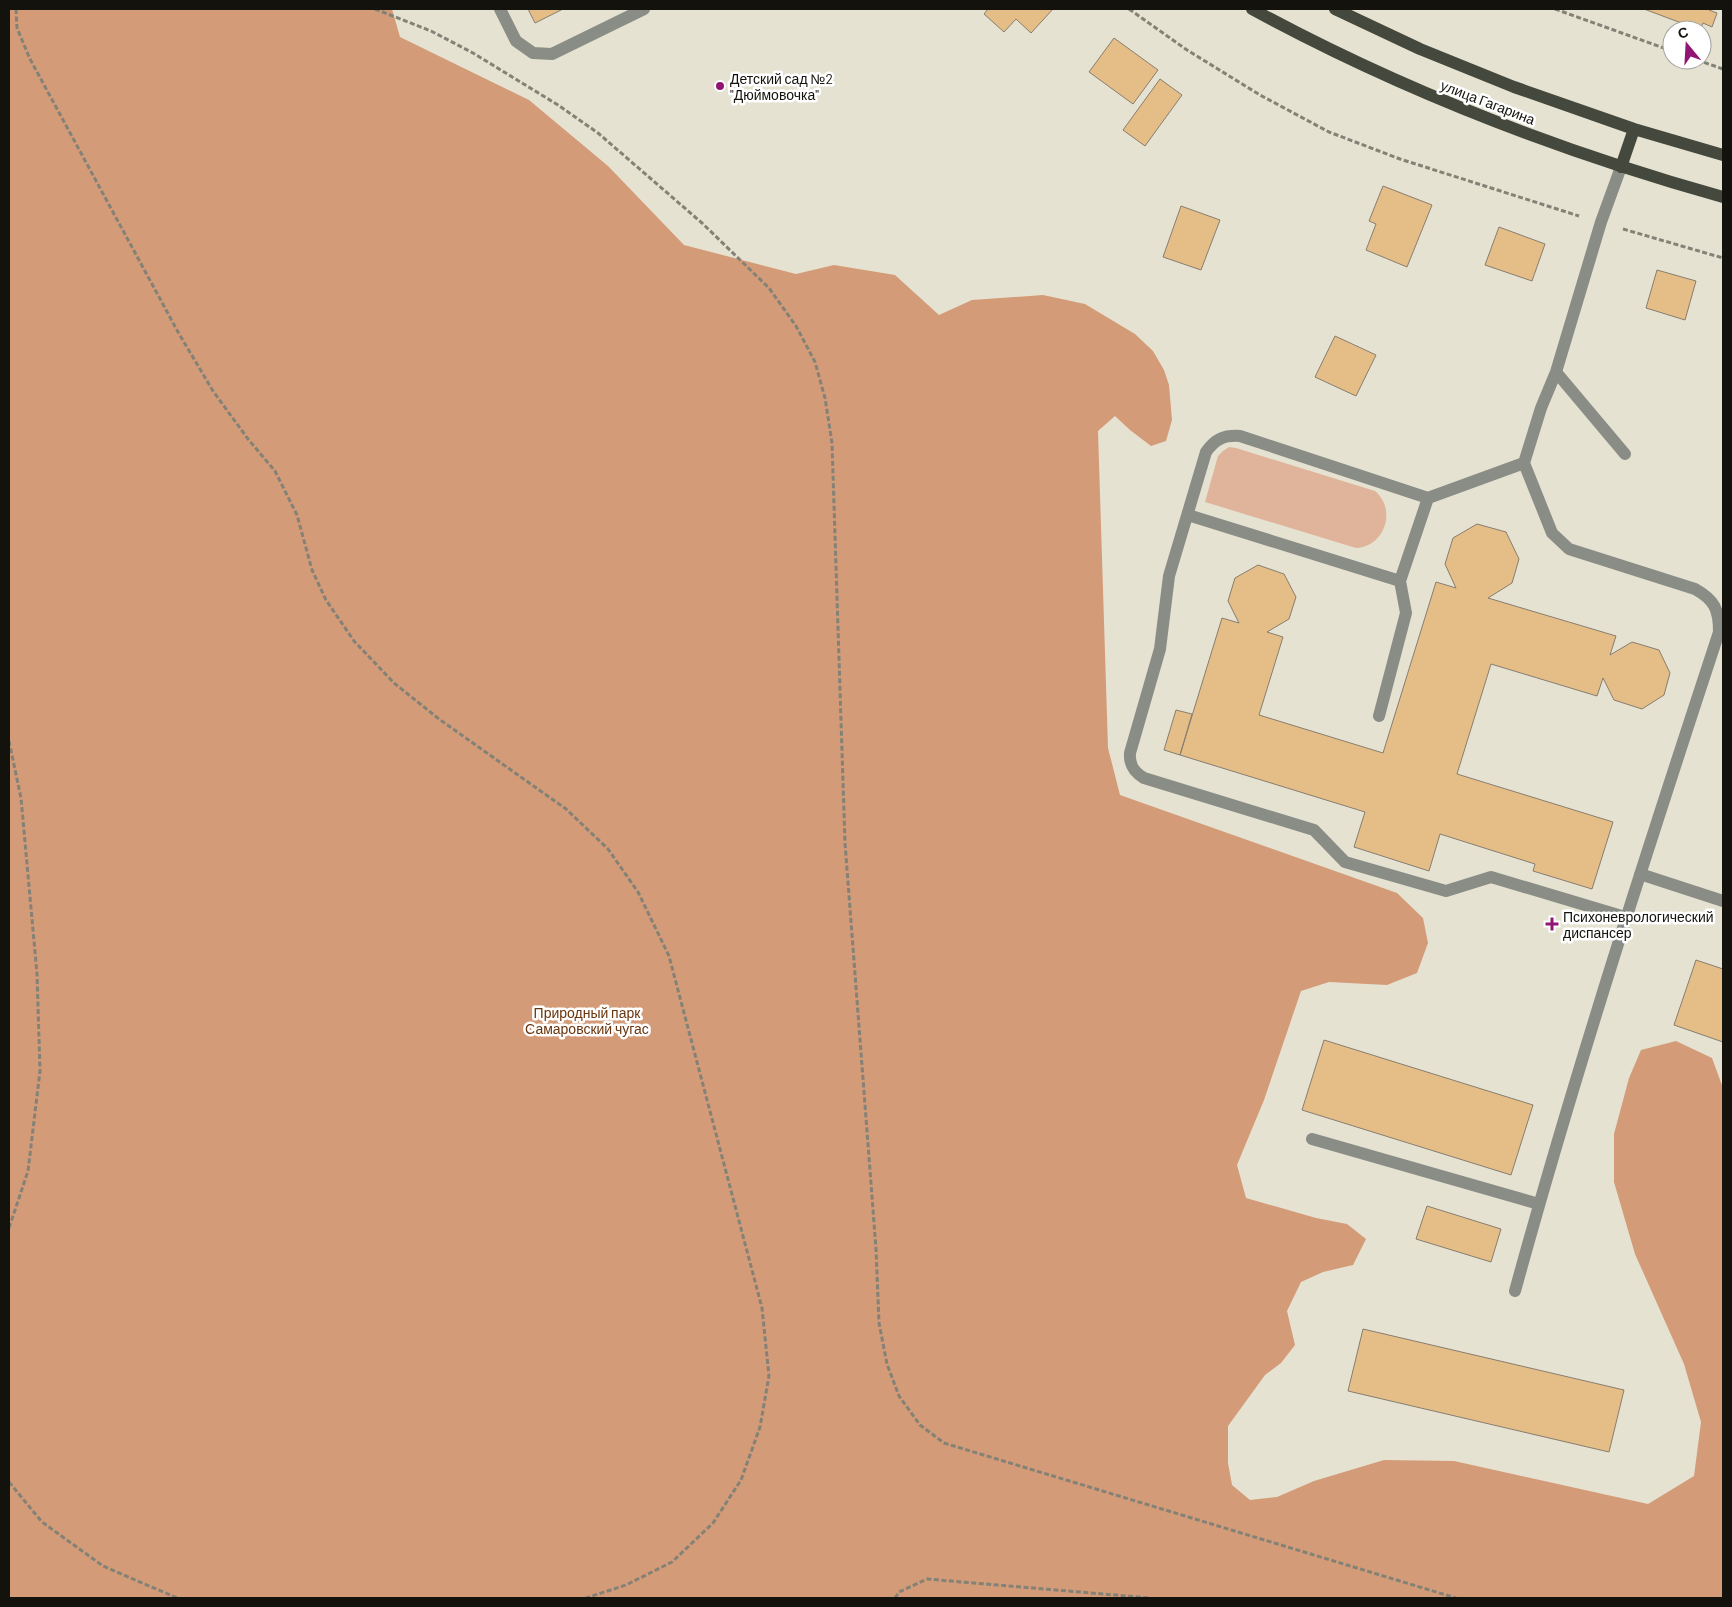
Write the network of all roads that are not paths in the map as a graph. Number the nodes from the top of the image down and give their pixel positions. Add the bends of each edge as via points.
1 (500, 9) edge
2 (644, 9) edge
3 (1252, 9) edge
4 (1335, 9) edge
5 (1634, 129) junction
6 (1723, 155) edge
7 (1621, 167) junction
8 (1723, 197) edge
9 (1556, 372) junction
10 (1625, 454) dead end
11 (1524, 463) junction
12 (1428, 498) junction
13 (1188, 515) junction
14 (1400, 581) junction
15 (1379, 716) dead end
16 (1640, 874) junction
17 (1723, 901) edge
18 (1625, 918) junction
19 (1312, 1139) dead end
20 (1539, 1204) junction
21 (1515, 1291) dead end

1 - 2 lane via 516,41 533,53 552,54
3 - 7 main road, улица Гагарина via 1312,42 1404,85
4 - 5 main road, улица Гагарина via 1471,70
5 - 6 main road, улица Гагарина
5 - 7 main road
7 - 8 main road, улица Гагарина
7 - 9 lane
9 - 10 lane
9 - 11 lane
11 - 12 lane
11 - 16 lane via 1552,533 1569,549 1695,589 1706,595 1719,616 1719,632
12 - 13 lane via 1229,435 1212,443 1206,452
12 - 14 lane
13 - 14 lane
13 - 18 lane via 1169,576 1160,649 1130,753 1129,760 1136,774 1314,830 1345,862 1446,891 1491,877
14 - 15 lane via 1406,614
16 - 17 lane
16 - 18 lane
18 - 20 lane
19 - 20 lane
20 - 21 lane

